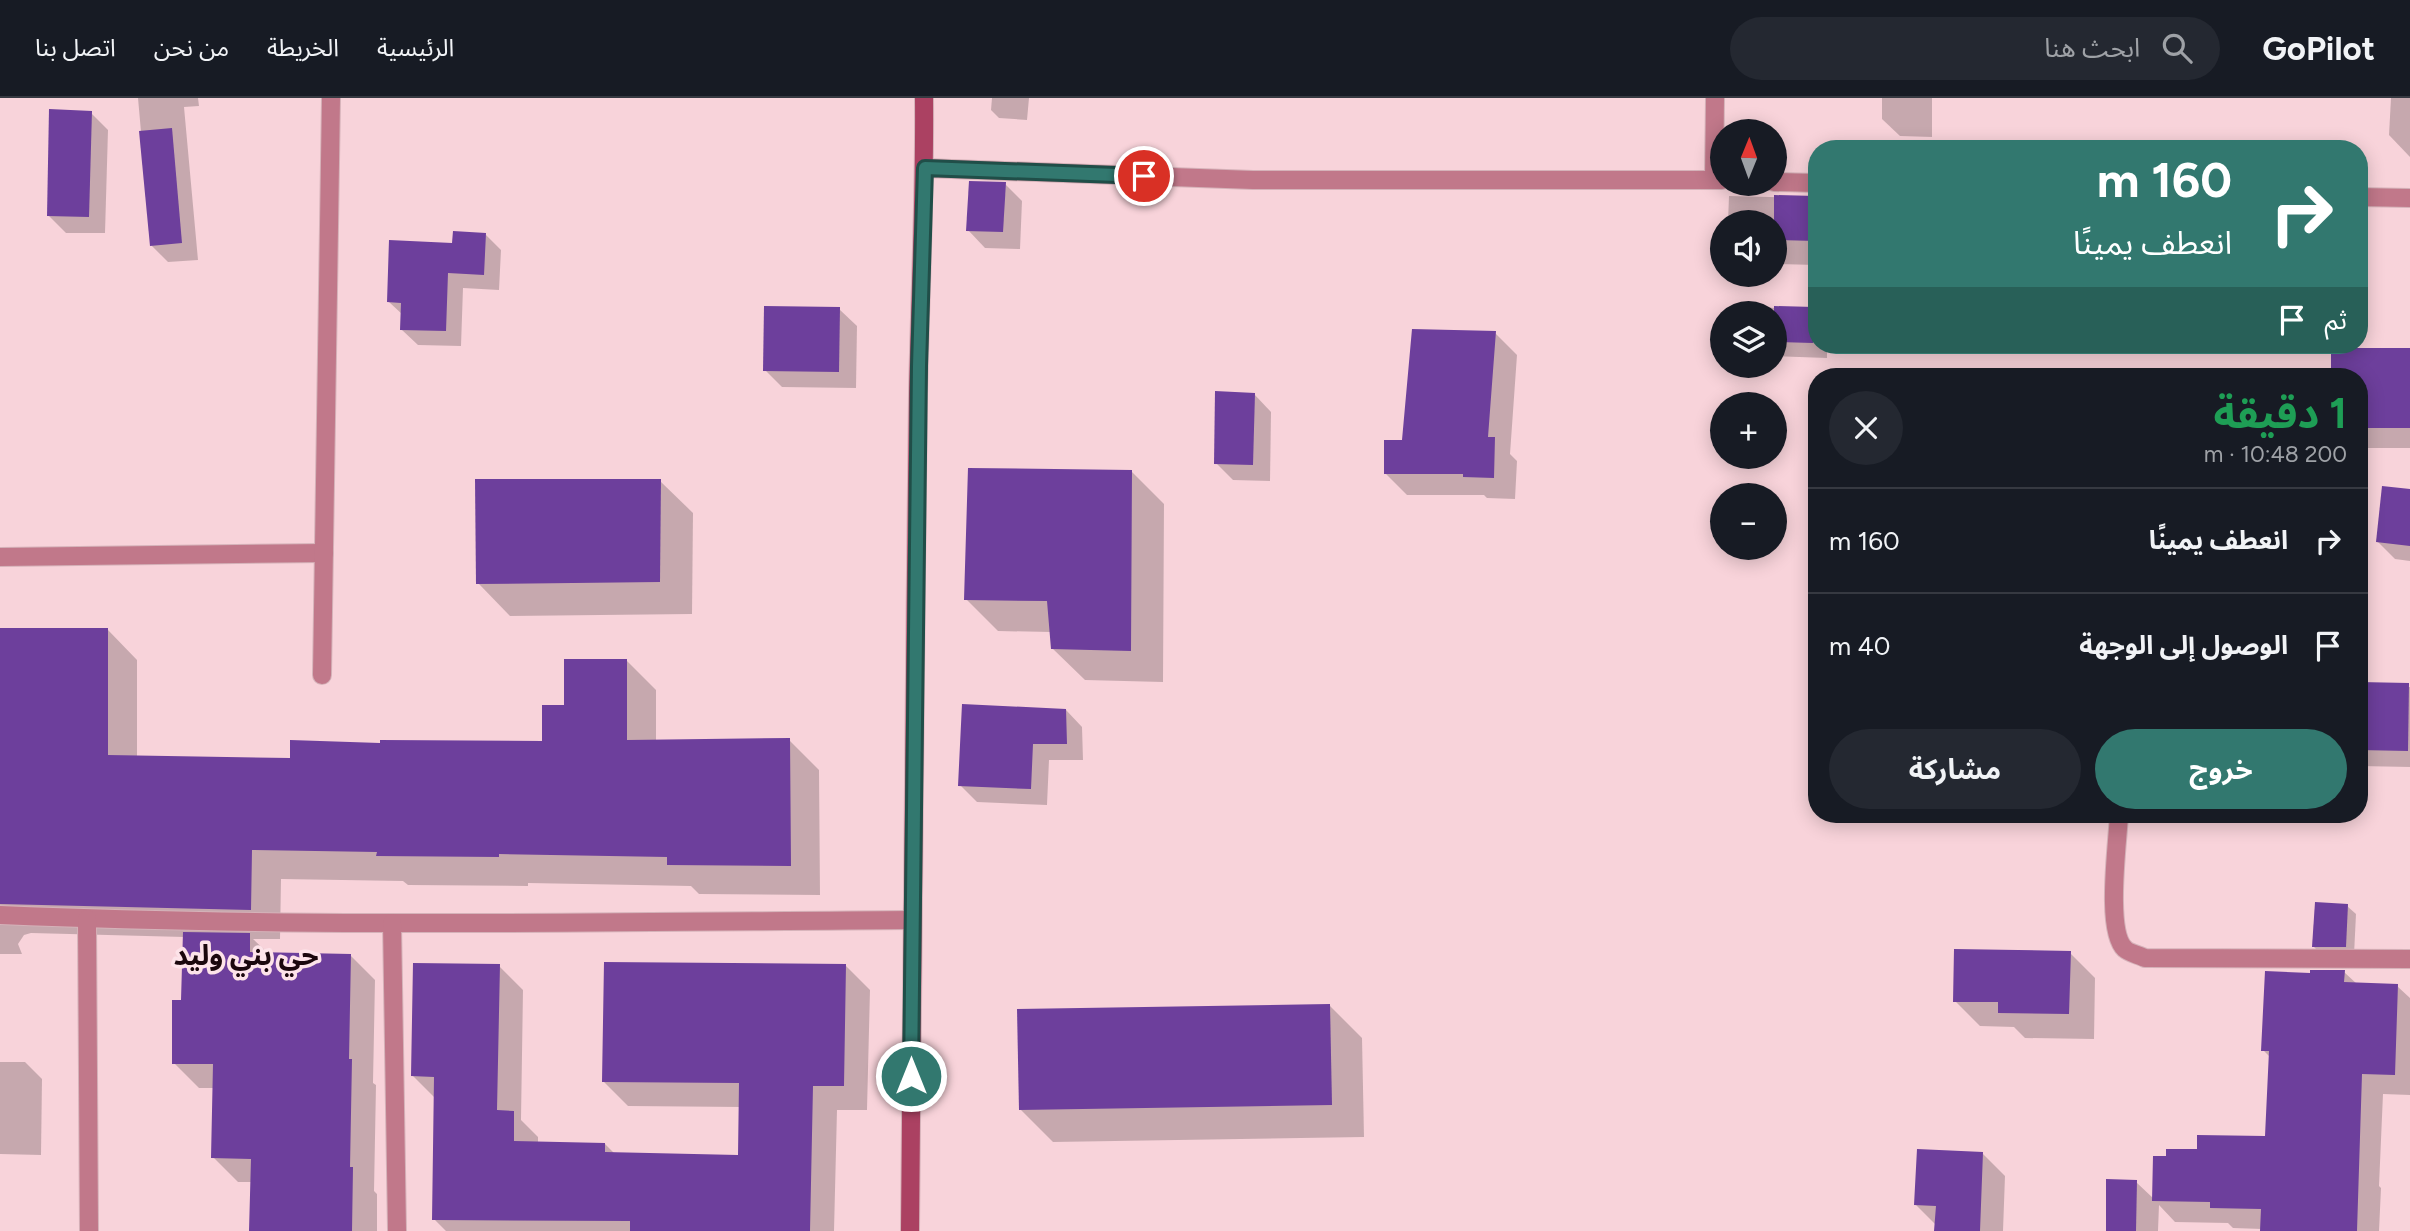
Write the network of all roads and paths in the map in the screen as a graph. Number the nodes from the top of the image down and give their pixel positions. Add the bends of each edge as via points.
1 (331, 98) edge
2 (924, 98) edge
3 (1715, 98) edge
4 (1716, 119) edge
5 (925, 168) junction
6 (1710, 180) edge
7 (1787, 182) edge
8 (1808, 183) edge
9 (2368, 197) edge
10 (2410, 198) edge
11 (324, 553) junction
12 (0, 556) edge
13 (322, 675) dead end
14 (2118, 823) edge
15 (0, 915) edge
16 (88, 919) junction
17 (911, 920) junction
18 (392, 923) junction
19 (2410, 959) edge
20 (397, 1230) edge
21 (89, 1231) edge
22 (911, 1231) edge

1 - 11 street
2 - 5 main road
3 - 4 street
5 - 6 street via 1253,180
5 - 17 main road
7 - 8 street
9 - 10 street
11 - 12 street
11 - 13 street
14 - 19 street via 2113,914 2116,935 2125,949 2145,958
15 - 16 street
16 - 18 street
16 - 21 street
17 - 18 street
17 - 22 main road
18 - 20 street

